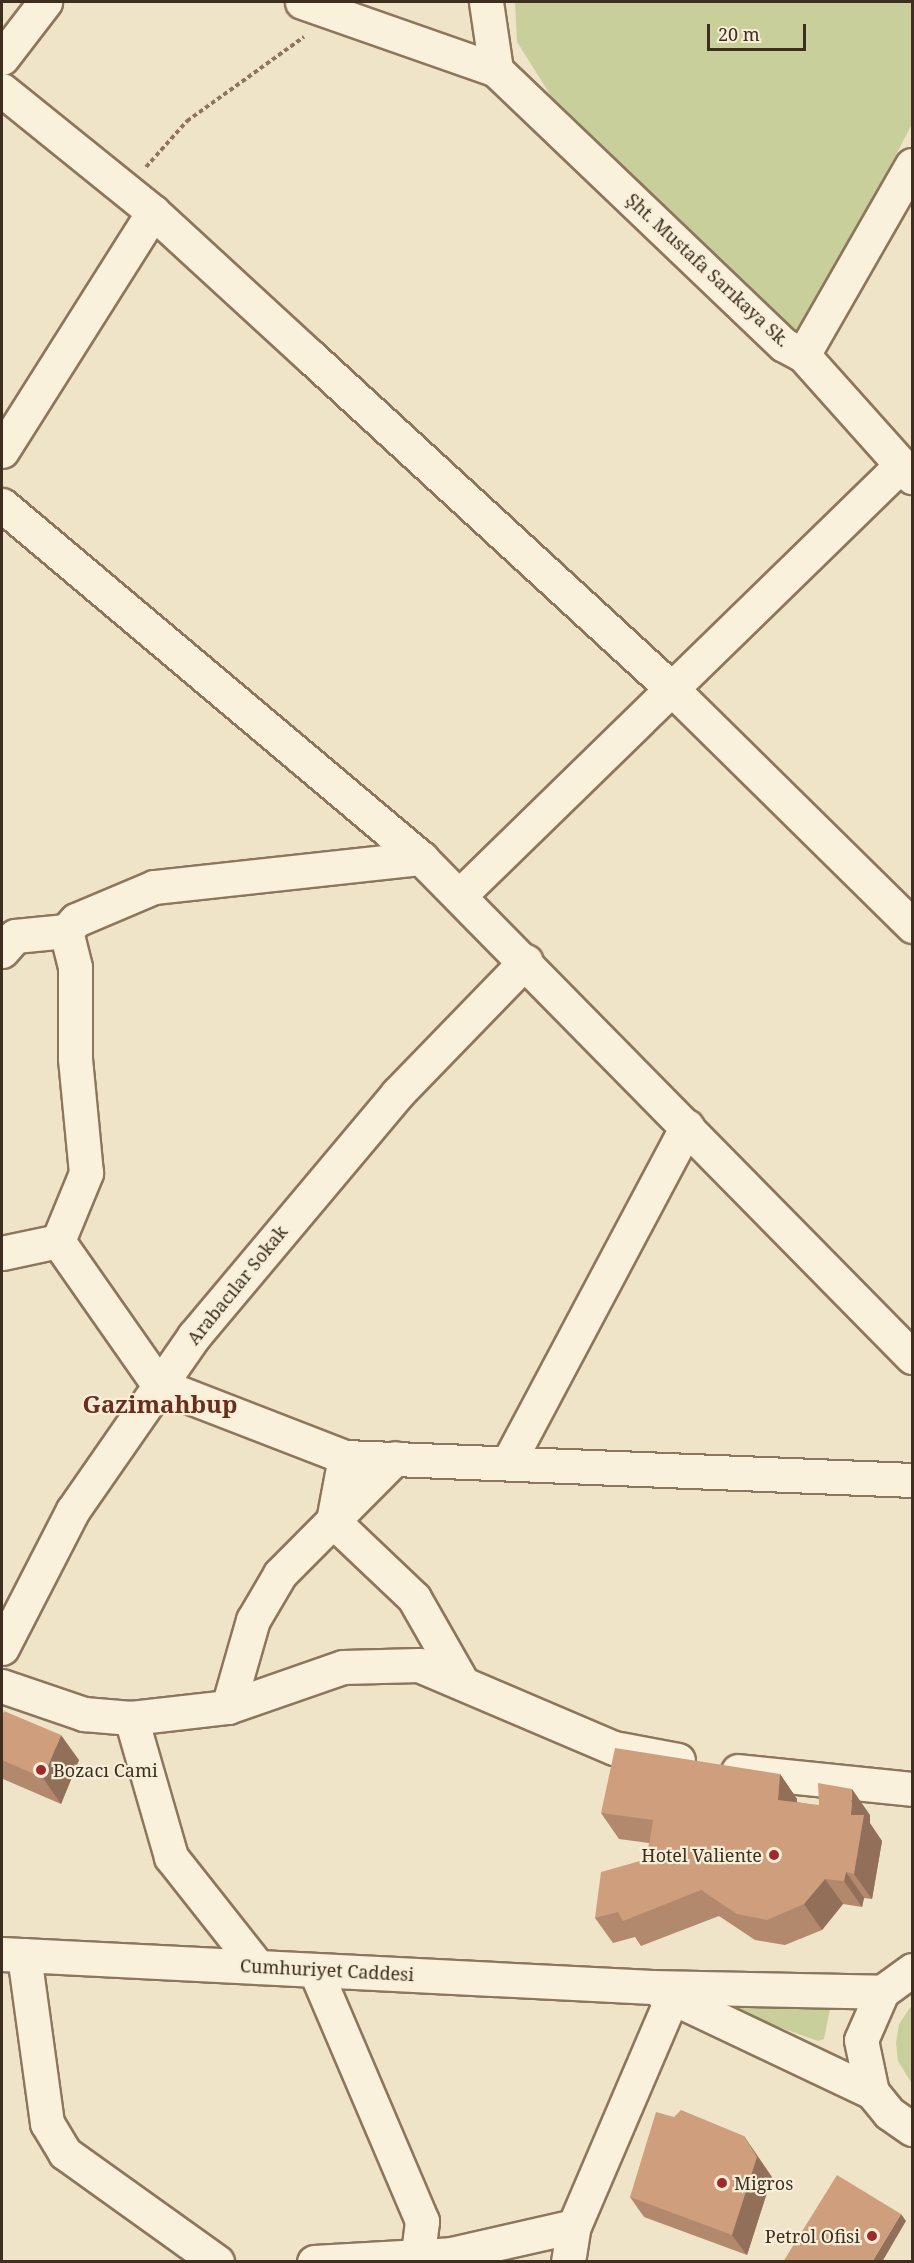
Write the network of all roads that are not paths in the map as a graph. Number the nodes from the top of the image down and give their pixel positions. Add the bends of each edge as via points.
1 (45, 2) edge
2 (302, 2) edge
3 (486, 2) edge
4 (2, 58) edge
5 (496, 70) junction
6 (2, 90) edge
7 (909, 180) edge
8 (153, 212) junction
9 (803, 355) junction
10 (2, 451) edge
11 (906, 472) edge
12 (2, 505) edge
13 (671, 688) junction
14 (421, 858) junction
15 (460, 896) junction
16 (912, 926) edge
17 (66, 932) junction
18 (6, 936) edge
19 (526, 961) junction
20 (687, 1126) junction
21 (58, 1241) junction
22 (2, 1253) edge
23 (912, 1357) edge
24 (159, 1385) junction
25 (345, 1457) junction
26 (395, 1458) junction
27 (508, 1461) junction
28 (912, 1480) edge
29 (333, 1521) junction
30 (4, 1636) edge
31 (462, 1682) junction
32 (2, 1686) edge
33 (228, 1707) junction
34 (131, 1718) junction
35 (912, 1789) edge
36 (13, 1955) edge
37 (258, 1967) junction
38 (315, 1970) junction
39 (912, 1970) edge
40 (662, 1992) junction
41 (882, 1992) junction
42 (872, 2092) junction
43 (912, 2129) edge
44 (574, 2226) junction
45 (417, 2258) edge
46 (217, 2262) edge
47 (314, 2262) edge
48 (568, 2262) edge

1 - 4 street
2 - 5 street
3 - 5 street
5 - 9 street, Şht. Mustafa Sarıkaya Sk. via 784,345
6 - 8 street
7 - 9 street
8 - 10 street
8 - 13 street
9 - 11 street, Şht. Mustafa Sarıkaya Sk.
11 - 13 street
12 - 14 street
13 - 15 street
13 - 16 street
14 - 15 street
14 - 17 street via 154,887 76,920
15 - 19 street
17 - 18 street
17 - 21 street via 75,967 75,1058 86,1173
19 - 20 street
19 - 24 street, Arabacılar Sokak via 397,1094 194,1336
20 - 23 street
20 - 27 street
21 - 22 street
21 - 24 street
24 - 25 street
24 - 30 street, Arabacılar Sokak via 73,1510
25 - 26 street
25 - 29 street
26 - 27 street
26 - 29 street
27 - 28 street
29 - 31 street via 414,1598
29 - 33 street via 280,1574 253,1620
31 - 33 street via 419,1665 343,1668
31 - 35 street via 614,1748 771,1777
32 - 34 street via 84,1714
33 - 34 street
34 - 37 street via 171,1857
36 - 37 street, Cumhuriyet Caddesi
36 - 46 street via 47,2123 65,2153
37 - 38 street, Cumhuriyet Caddesi
38 - 40 street, Cumhuriyet Caddesi
38 - 45 street via 422,2221
39 - 41 street
40 - 41 street, Cumhuriyet Caddesi
40 - 42 street
40 - 44 street
41 - 42 street via 861,2040
42 - 43 street via 889,2114
44 - 45 street
44 - 48 street
45 - 47 street

